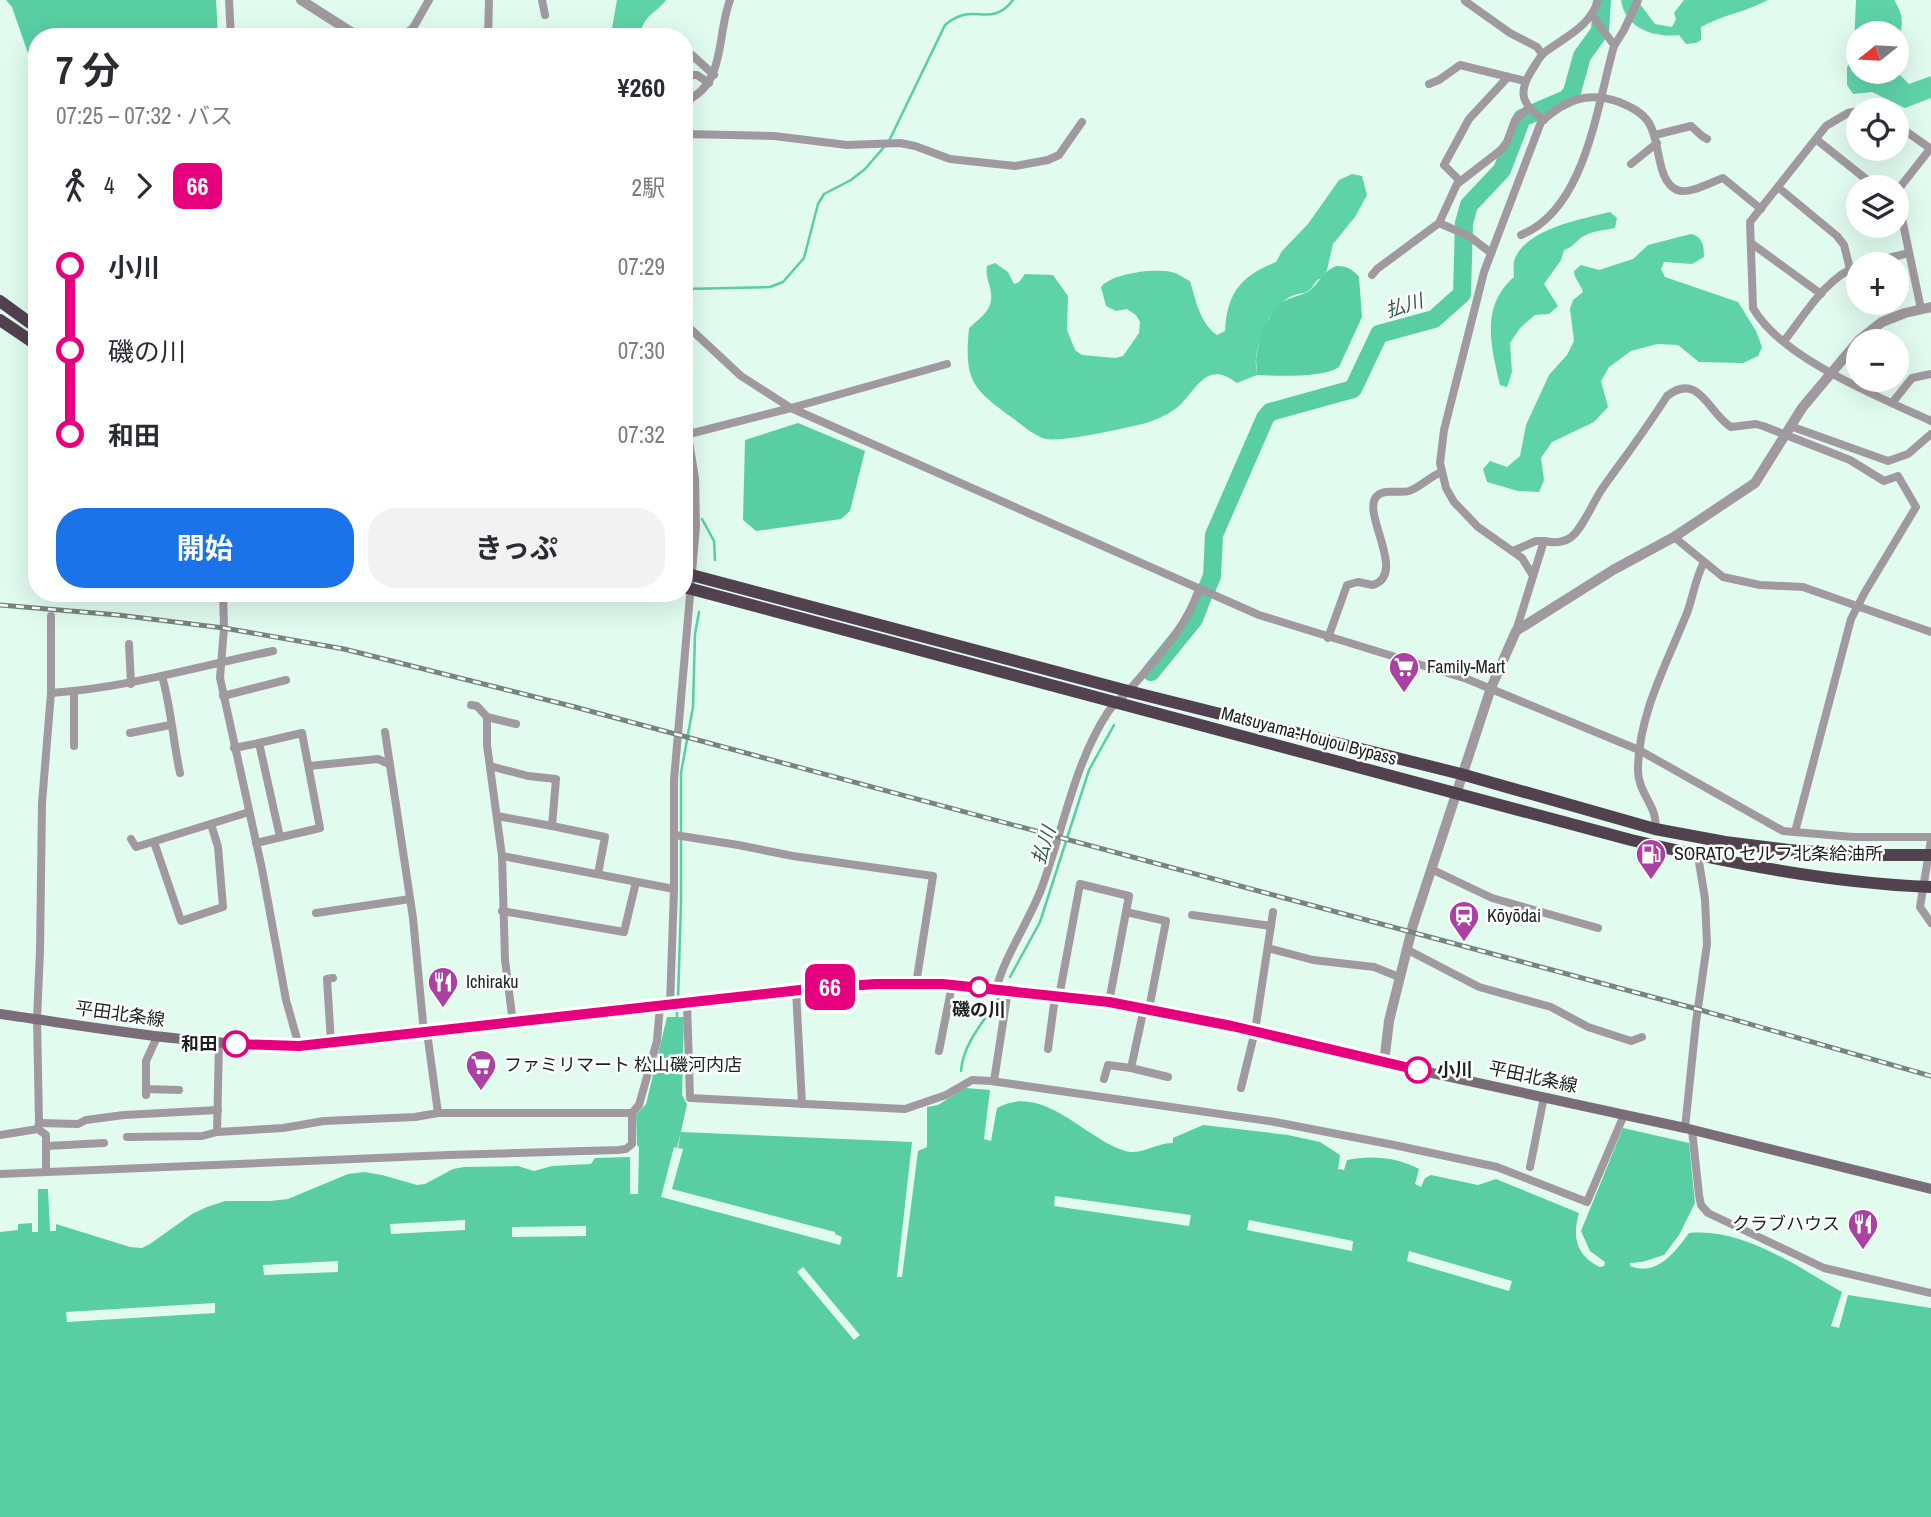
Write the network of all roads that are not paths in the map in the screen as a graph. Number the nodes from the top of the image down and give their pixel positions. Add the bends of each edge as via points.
1 (229, 0) edge
2 (301, 0) edge
3 (429, 0) edge
4 (489, 0) edge
5 (542, 0) edge
6 (730, 0) edge
7 (1598, 0) edge
8 (1637, 0) edge
9 (1465, 1) edge
10 (545, 15) dead end
11 (1592, 15) junction
12 (231, 28) edge
13 (345, 28) edge
14 (413, 28) edge
15 (488, 28) edge
16 (1614, 45) junction
17 (1542, 54) junction
18 (693, 56) edge
19 (693, 75) edge
20 (1508, 77) junction
21 (711, 79) junction
22 (1525, 81) junction
23 (1429, 84) dead end
24 (1601, 97) junction
25 (693, 98) edge
26 (1532, 110) junction
27 (1846, 115) edge
28 (1544, 120) junction
29 (1082, 122) dead end
30 (1909, 133) edge
31 (693, 134) edge
32 (1656, 139) junction
33 (1707, 139) dead end
34 (1817, 140) junction
35 (1931, 149) edge
36 (1631, 164) dead end
37 (1861, 175) edge
38 (1909, 176) edge
39 (1460, 181) junction
40 (1779, 188) junction
41 (1761, 209) junction
42 (1439, 223) junction
43 (1521, 235) dead end
44 (1751, 243) junction
45 (1848, 252) edge
46 (1491, 253) junction
47 (1909, 253) edge
48 (1372, 275) dead end
49 (1846, 275) edge
50 (1821, 294) junction
51 (0, 301) edge
52 (1926, 308) edge
53 (0, 320) edge
54 (28, 321) edge
55 (693, 331) edge
56 (28, 339) edge
57 (1784, 341) junction
58 (947, 364) dead end
59 (1830, 374) junction
60 (1931, 374) edge
61 (1892, 403) junction
62 (791, 408) junction
63 (1931, 421) edge
64 (1788, 431) junction
65 (693, 433) edge
66 (1931, 434) edge
67 (693, 463) edge
68 (1441, 472) junction
69 (1674, 537) junction
70 (1544, 541) junction
71 (1513, 551) junction
72 (1704, 562) junction
73 (693, 563) edge
74 (1532, 574) junction
75 (693, 582) edge
76 (693, 583) edge
77 (1199, 589) junction
78 (223, 602) edge
79 (686, 602) edge
80 (1858, 605) junction
81 (51, 616) dead end
82 (1516, 631) junction
83 (1931, 632) edge
84 (1328, 638) junction
85 (129, 644) dead end
86 (273, 651) dead end
87 (220, 662) junction
88 (162, 676) junction
89 (286, 680) dead end
90 (131, 684) junction
91 (1491, 688) junction
92 (74, 691) junction
93 (1128, 691) junction
94 (51, 693) junction
95 (223, 696) junction
96 (1117, 701) junction
97 (471, 705) dead end
98 (488, 717) junction
99 (516, 723) dead end
100 (170, 725) junction
101 (385, 732) dead end
102 (134, 735) dead end
103 (84, 738) dead end
104 (259, 743) junction
105 (234, 748) junction
106 (1639, 750) junction
107 (389, 764) junction
108 (309, 766) junction
109 (490, 766) junction
110 (176, 769) dead end
111 (1461, 774) junction
112 (1457, 792) junction
113 (221, 810) dead end
114 (249, 812) junction
115 (497, 816) junction
116 (224, 820) junction
117 (211, 824) junction
118 (552, 826) junction
119 (1655, 829) junction
120 (1783, 831) junction
121 (1795, 832) junction
122 (679, 836) junction
123 (280, 837) junction
124 (1931, 838) edge
125 (131, 839) dead end
126 (154, 842) junction
127 (256, 843) junction
128 (1780, 849) junction
129 (1929, 855) edge
130 (502, 856) junction
131 (1699, 856) junction
132 (1431, 869) junction
133 (598, 874) junction
134 (636, 882) junction
135 (1926, 887) edge
136 (674, 889) junction
137 (410, 899) junction
138 (502, 911) junction
139 (1126, 912) junction
140 (1273, 912) dead end
141 (316, 913) dead end
142 (1192, 915) dead end
143 (1931, 923) edge
144 (1271, 926) junction
145 (1598, 928) dead end
146 (1268, 948) junction
147 (1406, 949) junction
148 (1399, 977) junction
149 (333, 978) dead end
150 (916, 984) junction
151 (952, 985) junction
152 (996, 989) junction
153 (796, 990) junction
154 (1008, 990) junction
155 (1057, 997) junction
156 (1109, 1002) junction
157 (674, 1004) junction
158 (1147, 1009) junction
159 (0, 1014) edge
160 (37, 1019) junction
161 (513, 1023) junction
162 (1255, 1031) junction
163 (426, 1032) junction
164 (157, 1037) junction
165 (1642, 1037) dead end
166 (331, 1042) junction
167 (219, 1043) junction
168 (299, 1046) junction
169 (1048, 1049) dead end
170 (939, 1051) dead end
171 (1384, 1063) junction
172 (1131, 1068) junction
173 (1168, 1077) dead end
174 (1104, 1079) dead end
175 (993, 1082) junction
176 (173, 1087) dead end
177 (1241, 1088) dead end
178 (1544, 1097) junction
179 (802, 1104) junction
180 (218, 1110) junction
181 (438, 1113) junction
182 (632, 1113) junction
183 (1624, 1115) junction
184 (39, 1126) junction
185 (1688, 1129) junction
186 (217, 1132) junction
187 (0, 1135) edge
188 (127, 1138) dead end
189 (104, 1143) dead end
190 (47, 1146) junction
191 (1530, 1167) dead end
192 (47, 1171) junction
193 (0, 1174) edge
194 (1931, 1189) edge
195 (1931, 1293) edge

1 - 12 street
2 - 13 street
3 - 14 street
4 - 15 street
5 - 10 street
6 - 21 street
7 - 11 street
8 - 16 street
9 - 17 street
11 - 16 street
11 - 17 street via 1567,40
16 - 24 street
17 - 22 street
18 - 21 street
19 - 21 street
20 - 22 street
20 - 23 street via 1460,65
20 - 39 street via 1469,119 1444,165
21 - 25 street
22 - 26 street via 1523,95
24 - 28 street via 1570,102
24 - 32 street via 1641,112
24 - 43 street via 1580,171 1568,192 1542,221
26 - 28 street
26 - 39 street via 1515,120 1501,150
27 - 34 street via 1826,126
28 - 46 street
29 - 31 street via 1059,155 1015,166 950,159 915,146
30 - 35 street
32 - 33 street via 1691,126
32 - 36 street
32 - 41 street via 1662,172 1674,188 1689,190 1723,178
34 - 37 street
34 - 40 street
35 - 38 street
39 - 42 street
40 - 41 street
40 - 45 street via 1838,236
41 - 44 street via 1750,222
42 - 46 street via 1460,230
42 - 48 street
44 - 50 street
44 - 57 street via 1753,308
46 - 68 street via 1444,430
47 - 52 street
49 - 50 street
50 - 57 street
51 - 54 highway
52 - 59 street via 1893,317 1870,331
53 - 56 highway
55 - 62 street via 741,376
57 - 59 street
58 - 62 street
59 - 61 street
59 - 64 street
60 - 61 street via 1912,378
61 - 63 street
62 - 65 street
62 - 77 street
64 - 66 street via 1888,461 1908,454
64 - 69 street via 1755,483
64 - 70 street via 1756,424 1731,427 1695,390 1675,390 1602,489 1577,533 1560,542
64 - 80 street via 1884,481 1898,476 1916,506
67 - 73 street
68 - 71 street via 1446,488 1465,514
68 - 84 street via 1410,491 1378,495 1374,510 1383,543 1383,579 1373,585 1347,584
69 - 72 street
69 - 82 street
70 - 71 street
70 - 74 street
71 - 74 street
72 - 80 street via 1723,577 1803,587
72 - 106 street via 1656,684
74 - 82 street
75 - 93 highway, Matsuyama-Houjou Bypass
76 - 96 highway, Matsuyama-Houjou Bypass
77 - 84 street
77 - 93 street via 1185,620
78 - 87 street
79 - 122 street via 674,780
80 - 83 street
80 - 121 street
81 - 94 street
82 - 91 street
84 - 91 street
85 - 90 street
86 - 87 street
87 - 88 street
87 - 95 street
88 - 90 street
88 - 100 street
89 - 95 street
90 - 92 street
91 - 106 street
91 - 111 street
92 - 94 street
92 - 103 street via 74,742
93 - 96 street
93 - 111 highway, Matsuyama-Houjou Bypass
94 - 160 street via 42,803
95 - 105 street
96 - 112 highway, Matsuyama-Houjou Bypass
96 - 152 street via 1083,761 1042,888
97 - 98 street
98 - 99 street
98 - 109 street
100 - 102 street
100 - 110 street
101 - 107 street
104 - 105 street
104 - 108 street via 302,733
104 - 123 street
105 - 114 street
106 - 119 street via 1640,788 1654,812
106 - 120 street
107 - 108 street via 377,759
107 - 137 street
108 - 123 street via 320,828
109 - 115 street
109 - 118 street via 556,779
111 - 112 street
111 - 119 highway, Matsuyama-Houjou Bypass
112 - 131 highway, Matsuyama-Houjou Bypass
112 - 132 street
113 - 116 street
114 - 116 street
114 - 127 street
115 - 118 street
115 - 130 street
116 - 117 street
117 - 126 street
117 - 126 street via 218,847 223,907 181,921
118 - 133 street via 605,837
119 - 128 highway, Matsuyama-Houjou Bypass
120 - 121 street
120 - 128 street
121 - 124 street
122 - 136 street
122 - 150 street via 933,876
123 - 127 street
124 - 129 street
125 - 126 street via 136,848
127 - 168 street
128 - 129 highway, Matsuyama-Houjou Bypass
129 - 135 street
130 - 133 street
130 - 138 street
131 - 135 highway, Matsuyama-Houjou Bypass via 1840,880
131 - 185 street via 1707,944
132 - 145 street via 1492,898
132 - 147 street
133 - 134 street
134 - 136 street
134 - 138 street via 624,932
135 - 143 street via 1920,907
136 - 157 street
137 - 141 street
137 - 163 street
138 - 161 street
139 - 155 street via 1129,896 1080,884
139 - 156 street
139 - 158 street via 1166,921
140 - 144 street
142 - 144 street
144 - 146 street
146 - 148 street via 1313,960 1374,967
146 - 162 street
147 - 148 street
147 - 165 street via 1479,987 1552,1007 1588,1027 1631,1041
148 - 171 street
149 - 166 street via 327,979
150 - 151 main road, 平田北条線
150 - 153 main road, 平田北条線
151 - 152 main road, 平田北条線
151 - 170 street
152 - 154 main road, 平田北条線
153 - 157 main road, 平田北条線
153 - 179 street
154 - 155 main road, 平田北条線
154 - 175 street
155 - 156 main road, 平田北条線
155 - 169 street
156 - 158 main road, 平田北条線
157 - 161 main road, 平田北条線
157 - 179 street via 690,1098
157 - 182 street via 661,1016 639,1105
158 - 162 main road, 平田北条線
158 - 172 street
159 - 160 main road, 平田北条線
160 - 164 main road, 平田北条線
160 - 184 street
161 - 163 main road, 平田北条線
162 - 171 main road, 平田北条線
162 - 177 street
163 - 166 main road, 平田北条線
163 - 181 street
164 - 167 main road, 平田北条線
164 - 176 street via 146,1061 146,1092
166 - 168 main road, 平田北条線
167 - 168 main road, 平田北条線
167 - 180 street
171 - 178 main road, 平田北条線
172 - 173 street
172 - 174 street via 1108,1065
175 - 179 street via 972,1080 905,1109
175 - 183 street via 1275,1122 1394,1145 1497,1167 1587,1202
178 - 183 main road, 平田北条線
178 - 191 street
180 - 184 street
180 - 186 street
181 - 182 street
181 - 186 street
182 - 192 street via 632,1144 618,1150
183 - 185 main road, 平田北条線
184 - 187 street
184 - 190 street
185 - 194 main road, 平田北条線
185 - 195 street via 1701,1205 1708,1213 1824,1268
186 - 188 street
189 - 190 street
190 - 192 street
192 - 193 street

